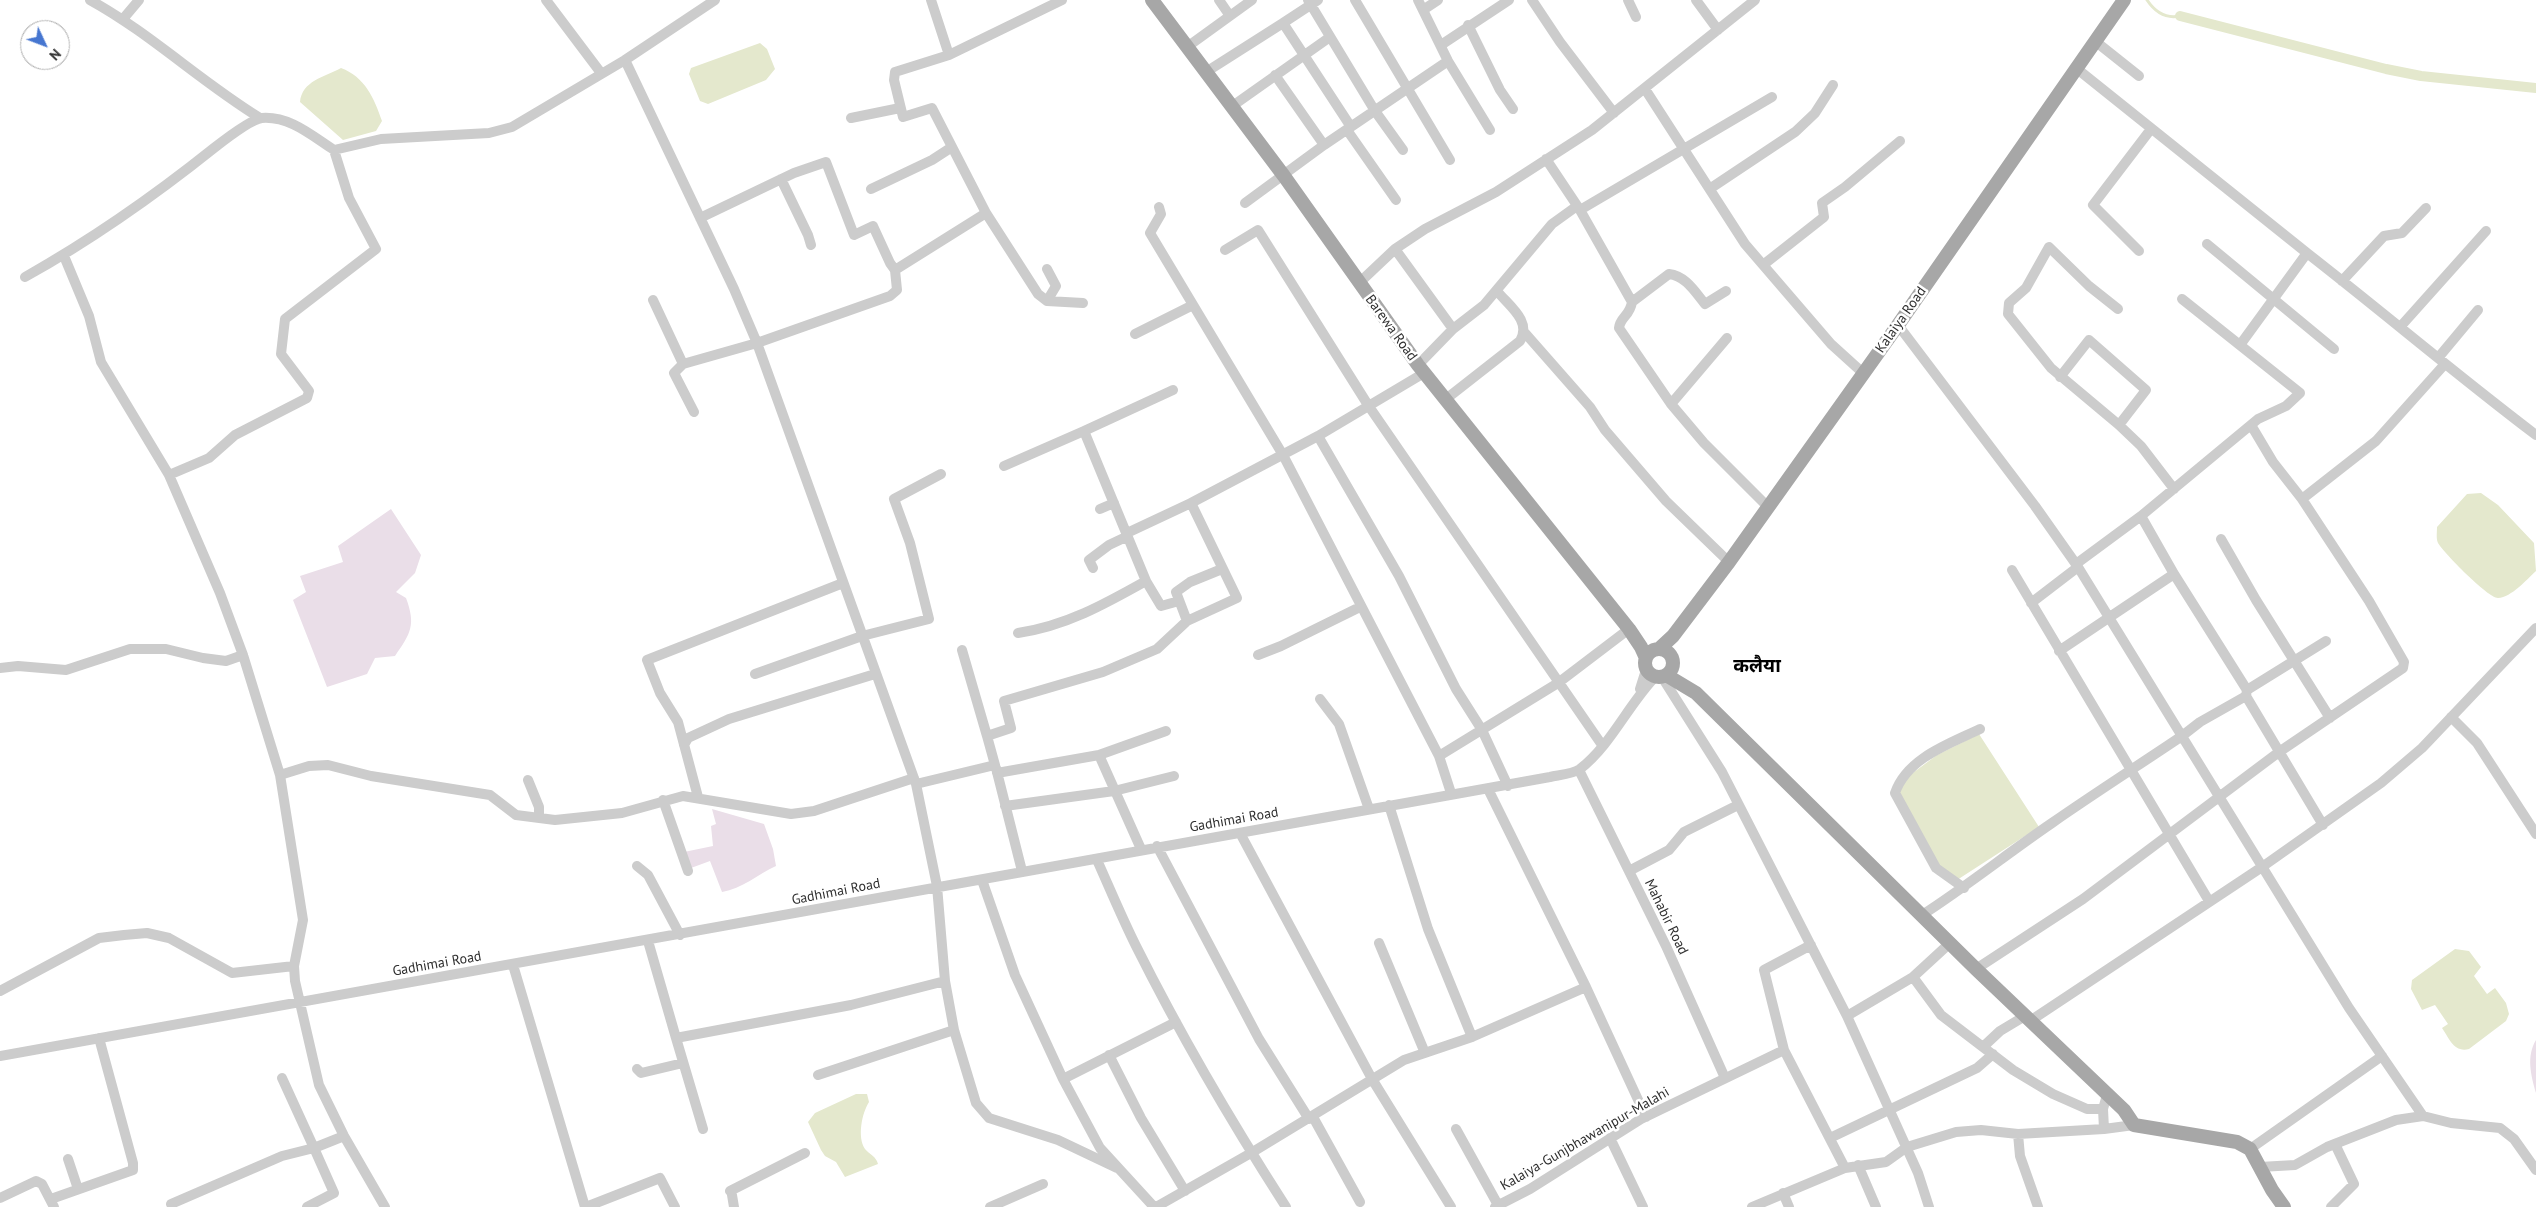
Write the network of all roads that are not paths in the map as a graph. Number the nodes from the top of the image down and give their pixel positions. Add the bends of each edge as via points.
1 (90, 0) edge
2 (139, 0) edge
3 (546, 0) edge
4 (715, 0) edge
5 (931, 0) edge
6 (1062, 0) edge
7 (1152, 0) edge
8 (1219, 0) edge
9 (1252, 0) edge
10 (1355, 0) edge
11 (1418, 0) edge
12 (1438, 0) edge
13 (1509, 0) edge
14 (1532, 0) edge
15 (1628, 0) edge
16 (1696, 0) edge
17 (1755, 0) edge
18 (2124, 0) edge
19 (1313, 1) edge
20 (1423, 10) junction
21 (1230, 16) junction
22 (1636, 17) dead end
23 (123, 19) junction
24 (1283, 23) junction
25 (1468, 25) junction
26 (1718, 30) junction
27 (1330, 37) junction
28 (2095, 41) junction
29 (1441, 45) junction
30 (1187, 47) junction
31 (1304, 54) junction
32 (949, 55) junction
33 (625, 60) junction
34 (1448, 61) junction
35 (2076, 68) junction
36 (1206, 72) junction
37 (601, 73) junction
38 (1275, 75) junction
39 (2139, 76) dead end
40 (1833, 85) dead end
41 (1407, 89) junction
42 (1645, 89) junction
43 (1772, 97) dead end
44 (1231, 107) junction
45 (900, 108) junction
46 (1514, 109) dead end
47 (1375, 111) junction
48 (1614, 113) junction
49 (260, 118) junction
50 (851, 118) dead end
51 (1349, 129) junction
52 (2151, 129) junction
53 (1490, 130) dead end
54 (1900, 141) dead end
55 (1324, 145) junction
56 (952, 147) junction
57 (1685, 149) junction
58 (334, 150) junction
59 (1403, 150) dead end
60 (1450, 160) dead end
61 (1546, 160) junction
62 (1284, 176) junction
63 (781, 179) junction
64 (1711, 188) junction
65 (871, 189) dead end
66 (1396, 200) dead end
67 (1245, 203) dead end
68 (1159, 207) dead end
69 (1578, 208) junction
70 (2426, 208) dead end
71 (986, 213) junction
72 (700, 218) junction
73 (2486, 230) dead end
74 (2207, 244) dead end
75 (811, 245) dead end
76 (1395, 249) junction
77 (1225, 250) dead end
78 (2139, 251) dead end
79 (2307, 253) junction
80 (64, 256) junction
81 (1763, 265) junction
82 (1047, 269) dead end
83 (896, 270) junction
84 (25, 277) dead end
85 (2342, 281) junction
86 (1359, 284) junction
87 (1497, 291) junction
88 (1726, 291) dead end
89 (2182, 299) dead end
90 (654, 300) dead end
91 (1047, 300) junction
92 (2273, 300) junction
93 (1632, 302) junction
94 (1083, 303) dead end
95 (1193, 305) junction
96 (2118, 309) dead end
97 (2478, 310) dead end
98 (1898, 325) junction
99 (2401, 326) junction
100 (1453, 329) junction
101 (1525, 333) junction
102 (1135, 334) dead end
103 (1727, 338) dead end
104 (757, 343) junction
105 (2240, 344) junction
106 (2334, 348) dead end
107 (2441, 361) junction
108 (683, 364) junction
109 (1421, 369) junction
110 (1863, 373) junction
111 (2060, 377) junction
112 (1173, 390) dead end
113 (1446, 399) junction
114 (1671, 404) junction
115 (1368, 405) junction
116 (694, 412) dead end
117 (2119, 425) junction
118 (2251, 425) junction
119 (1084, 431) junction
120 (2536, 435) edge
121 (1318, 436) junction
122 (1283, 455) junction
123 (1004, 466) dead end
124 (941, 474) dead end
125 (168, 475) junction
126 (2174, 489) junction
127 (2302, 499) junction
128 (1114, 503) junction
129 (1191, 503) junction
130 (1768, 507) junction
131 (1100, 508) dead end
132 (2141, 516) junction
133 (1128, 534) junction
134 (2222, 539) dead end
135 (1729, 562) junction
136 (2077, 566) junction
137 (1093, 568) dead end
138 (1222, 569) junction
139 (2012, 570) dead end
140 (2174, 574) junction
141 (1146, 580) junction
142 (843, 583) junction
143 (1179, 601) junction
144 (2031, 603) junction
145 (1360, 607) junction
146 (2107, 617) junction
147 (1187, 621) junction
148 (2536, 628) edge
149 (1629, 629) junction
150 (1018, 634) dead end
151 (862, 636) junction
152 (2326, 641) dead end
153 (962, 650) dead end
154 (1662, 650) junction
155 (2059, 651) junction
156 (1258, 655) dead end
157 (243, 656) junction
158 (2296, 660) junction
159 (0, 668) edge
160 (1655, 668) junction
161 (755, 674) dead end
162 (875, 674) junction
163 (1558, 683) junction
164 (2247, 693) junction
165 (1320, 699) dead end
166 (2451, 717) junction
167 (2330, 718) junction
168 (1980, 729) dead end
169 (1166, 730) dead end
170 (1482, 730) junction
171 (987, 736) junction
172 (2182, 736) junction
173 (684, 745) junction
174 (1602, 745) junction
175 (2279, 752) junction
176 (1099, 755) junction
177 (1439, 756) junction
178 (996, 769) junction
179 (1579, 770) junction
180 (2131, 771) junction
181 (280, 775) junction
182 (1174, 776) dead end
183 (528, 780) dead end
184 (915, 781) junction
185 (1508, 786) junction
186 (1488, 789) junction
187 (1114, 791) junction
188 (1451, 794) junction
189 (2218, 796) junction
190 (698, 798) junction
191 (663, 800) junction
192 (1389, 805) junction
193 (1738, 805) junction
194 (1005, 806) junction
195 (1369, 809) junction
196 (540, 818) junction
197 (2323, 825) junction
198 (1240, 833) junction
199 (2169, 833) junction
200 (2536, 834) edge
201 (1157, 846) junction
202 (1141, 849) junction
203 (1097, 860) junction
204 (637, 866) dead end
205 (2262, 867) junction
206 (688, 871) dead end
207 (1022, 871) junction
208 (1629, 871) junction
209 (982, 880) junction
210 (937, 886) junction
211 (1964, 888) junction
212 (2209, 901) junction
213 (1922, 916) junction
214 (680, 935) junction
215 (648, 941) junction
216 (1379, 943) dead end
217 (1950, 943) junction
218 (1811, 945) junction
219 (513, 965) junction
220 (294, 966) junction
221 (1976, 969) junction
222 (1913, 977) junction
223 (945, 981) junction
224 (1586, 986) junction
225 (0, 991) edge
226 (298, 1002) junction
227 (1847, 1016) junction
228 (2028, 1018) junction
229 (1176, 1022) junction
230 (954, 1030) junction
231 (1472, 1037) junction
232 (99, 1038) junction
233 (676, 1038) junction
234 (1984, 1046) junction
235 (1784, 1050) junction
236 (1426, 1053) junction
237 (1992, 1054) junction
238 (1109, 1055) junction
239 (0, 1056) edge
240 (2382, 1056) junction
241 (683, 1062) junction
242 (637, 1069) dead end
243 (818, 1075) dead end
244 (282, 1078) dead end
245 (1725, 1078) junction
246 (1372, 1079) junction
247 (1063, 1080) junction
248 (2108, 1095) junction
249 (2103, 1109) junction
250 (1889, 1110) junction
251 (2424, 1116) junction
252 (1646, 1117) junction
253 (1311, 1118) junction
254 (2134, 1125) junction
255 (1456, 1129) dead end
256 (2104, 1129) junction
257 (703, 1130) dead end
258 (2018, 1134) junction
259 (344, 1136) junction
260 (1610, 1138) junction
261 (1830, 1138) junction
262 (2335, 1144) junction
263 (1907, 1147) junction
264 (314, 1148) junction
265 (2250, 1149) junction
266 (805, 1153) dead end
267 (1251, 1153) junction
268 (68, 1159) dead end
269 (1858, 1165) junction
270 (2260, 1166) junction
271 (1117, 1168) junction
272 (1844, 1168) junction
273 (2536, 1170) edge
274 (1044, 1184) dead end
275 (78, 1189) junction
276 (1185, 1191) junction
277 (1783, 1193) junction
278 (0, 1198) edge
279 (1360, 1202) dead end
280 (52, 1203) edge
281 (171, 1204) dead end
282 (1496, 1206) edge
283 (307, 1207) edge
284 (385, 1207) edge
285 (586, 1207) edge
286 (675, 1207) edge
287 (734, 1207) edge
288 (990, 1207) edge
289 (1155, 1207) edge
290 (1286, 1207) edge
291 (1451, 1207) edge
292 (1644, 1207) edge
293 (1752, 1207) edge
294 (1789, 1207) edge
295 (1876, 1207) edge
296 (1929, 1207) edge
297 (2038, 1207) edge
298 (2284, 1207) edge
299 (2331, 1207) edge

1 - 23 street
2 - 23 street
3 - 37 street
4 - 33 street
5 - 32 street
6 - 32 street
7 - 30 main road, Barewa Road
8 - 21 street
9 - 21 street
10 - 41 street
11 - 20 street
12 - 20 street
13 - 25 street
14 - 48 street
15 - 22 street
16 - 26 street
17 - 26 street
18 - 28 main road, Kalaiya Road
19 - 24 street
19 - 27 street
20 - 29 street
21 - 30 street
23 - 49 street
24 - 31 street
24 - 36 street
25 - 29 street
25 - 46 street via 1500,90
26 - 42 street
27 - 31 street
27 - 47 street
28 - 35 main road, Kalaiya Road
28 - 39 street
29 - 34 street
30 - 36 main road, Barewa Road
31 - 38 street
31 - 51 street
32 - 45 street via 895,72
33 - 37 street
33 - 72 street
34 - 41 street
34 - 53 street
35 - 52 street
35 - 98 main road, Kalaiya Road
36 - 44 main road, Barewa Road
37 - 58 street via 512,127 489,133 381,139
38 - 44 street
38 - 55 street
40 - 64 street via 1816,113 1795,132
41 - 47 street
41 - 60 street
42 - 48 street
42 - 57 street
43 - 57 street
44 - 62 main road, Barewa Road
45 - 50 street
45 - 56 street via 902,117 932,108
47 - 51 street
47 - 59 street
48 - 61 street
49 - 58 street via 292,123
49 - 80 street via 224,140 166,186
51 - 55 street
51 - 66 street
52 - 78 street via 2094,206
52 - 79 street
54 - 81 street via 1845,188 1822,203 1824,217
55 - 62 street
56 - 65 street
56 - 71 street
57 - 64 street
57 - 69 street
58 - 125 street via 349,198 376,248 285,319 281,354 309,391 306,398 235,435 209,458
61 - 69 street
61 - 76 street
62 - 67 street
62 - 86 main road, Barewa Road
63 - 72 street
63 - 75 street
63 - 83 street via 826,162 854,235 872,226
64 - 81 street via 1745,244
68 - 95 street via 1161,214 1150,234
69 - 87 street via 1552,224
69 - 93 street
70 - 85 street via 2402,233 2384,236
71 - 83 street
71 - 91 street via 1038,294
72 - 104 street
73 - 99 street
74 - 92 street
76 - 86 street
76 - 100 street
77 - 115 street via 1258,230
79 - 85 street
79 - 92 street
80 - 84 street
80 - 125 street via 89,316 101,362
81 - 110 street via 1831,344
82 - 91 street via 1056,286
83 - 104 street via 897,290 890,296
85 - 99 street
86 - 109 main road, Barewa Road
87 - 100 street
87 - 101 street via 1524,323
88 - 93 street via 1705,304 1678,275 1669,274
89 - 105 street
90 - 108 street
91 - 94 street
92 - 105 street
92 - 106 street
93 - 114 street via 1631,311 1619,323 1619,328
95 - 102 street
95 - 122 street
96 - 111 street via 2049,247 2026,288 2009,303 2008,314 2038,355
97 - 107 street
98 - 110 main road, Kalaiya Road
98 - 136 street
99 - 107 street
100 - 109 street
101 - 113 street via 1520,341
101 - 135 street via 1590,406 1604,430 1666,501
103 - 114 street
104 - 108 street
104 - 142 street
105 - 118 street via 2300,393 2286,406
107 - 120 street
107 - 127 street via 2376,441
108 - 116 street via 674,373
109 - 113 main road, Barewa Road
109 - 115 street
110 - 130 main road, Kalaiya Road
111 - 117 street
111 - 117 street via 2089,340 2146,390
112 - 119 street
113 - 149 main road, Barewa Road
114 - 130 street via 1704,443
115 - 121 street
115 - 163 street
117 - 126 street via 2141,446
118 - 126 street
118 - 127 street via 2273,462
119 - 123 street
119 - 128 street
121 - 122 street
121 - 170 street via 1399,576 1456,689
122 - 129 street
122 - 145 street
124 - 151 street via 894,499 910,544 929,619
125 - 157 street
126 - 132 street
127 - 167 street via 2369,601 2404,662 2403,668
128 - 131 street
128 - 133 street
129 - 133 street
129 - 138 street
130 - 135 main road, Kalaiya Road
132 - 136 street
132 - 140 street
133 - 137 street via 1089,560
133 - 141 street
134 - 158 street via 2256,600
135 - 154 main road, Kalaiya Road
136 - 144 street
136 - 146 street
138 - 143 street via 1190,582 1176,592
138 - 147 street via 1238,598
139 - 144 street
140 - 146 street
140 - 164 street
141 - 143 street via 1161,606
141 - 150 street via 1081,616
142 - 151 street
142 - 173 street via 647,660 660,693 678,722
143 - 147 street
144 - 155 street
145 - 156 street
145 - 177 street
146 - 155 street
146 - 172 street
147 - 171 street via 1156,649 1103,672 1004,701 1011,728
148 - 166 street
149 - 160 main road, Barewa Road
149 - 163 street
151 - 161 street
151 - 162 street
152 - 158 street
153 - 171 street
154 - 160 main road
154 - 160 main road via 1673,661
155 - 180 street
157 - 159 street via 226,660 166,649 130,649 66,670 18,666
157 - 181 street
158 - 164 street
158 - 167 street
160 - 174 street
160 - 193 street via 1722,772
160 - 213 main road, Barewa Road via 1696,693
162 - 173 street via 729,720 688,738
162 - 184 street
163 - 170 street
163 - 174 street
164 - 172 street
164 - 175 street
165 - 195 street via 1339,724
166 - 197 street via 2422,748 2381,783
166 - 200 street via 2477,743
167 - 175 street
168 - 211 street via 1937,750 1908,769 1899,780 1895,793 1936,868
169 - 176 street
170 - 177 street
170 - 185 street
171 - 178 street
172 - 180 street
172 - 189 street
173 - 190 street
174 - 179 street
175 - 189 street
175 - 197 street
176 - 178 street
176 - 187 street
177 - 188 street
178 - 184 street
178 - 194 street
179 - 185 street, Gadhimai Road
179 - 208 street, Mahabir Road
180 - 199 street
180 - 211 street via 2030,838
181 - 196 street via 309,766 328,765 371,776 490,795 516,815
181 - 220 street via 303,920
182 - 187 street
183 - 196 street
184 - 190 street via 791,814
184 - 210 street
185 - 186 street, Gadhimai Road
186 - 188 street, Gadhimai Road
186 - 224 street
187 - 194 street
187 - 202 street
188 - 192 street, Gadhimai Road
189 - 199 street
189 - 205 street
190 - 191 street via 683,796
191 - 196 street via 622,813 555,820
191 - 206 street
192 - 195 street, Gadhimai Road
192 - 231 street via 1428,929
193 - 208 street via 1684,832 1669,850
193 - 218 street
194 - 207 street
195 - 198 street, Gadhimai Road
197 - 205 street
198 - 201 street, Gadhimai Road
198 - 246 street
199 - 212 street
199 - 221 street via 2082,899
201 - 202 street, Gadhimai Road
201 - 253 street via 1259,1039
202 - 203 street, Gadhimai Road
203 - 207 street, Gadhimai Road
203 - 229 street via 1136,946
204 - 214 street via 648,875
205 - 212 street
205 - 240 street
207 - 209 street, Gadhimai Road
208 - 245 street, Mahabir Road
209 - 210 street, Gadhimai Road
209 - 247 street via 1015,975
210 - 214 street, Gadhimai Road
210 - 223 street
211 - 213 street
212 - 228 street
213 - 217 main road
214 - 215 street, Gadhimai Road
215 - 219 street, Gadhimai Road
215 - 233 street
216 - 236 street
217 - 221 main road
217 - 222 street
218 - 227 street
218 - 235 street via 1764,970
219 - 226 street, Gadhimai Road
219 - 285 street
220 - 225 street via 232,973 169,938 147,933 99,938
220 - 226 street
221 - 228 main road
222 - 227 street
222 - 234 street via 1941,1015
223 - 230 street
223 - 233 street via 851,1005
224 - 231 street
224 - 252 street
226 - 232 street, Gadhimai Road
226 - 259 street via 319,1085
227 - 250 street
228 - 234 street via 2000,1031
228 - 248 main road
229 - 238 street
229 - 267 street
230 - 243 street
230 - 271 street via 976,1103 990,1118 1058,1140
231 - 236 street
232 - 239 street, Gadhimai Road
232 - 275 street via 133,1170
233 - 241 street
234 - 237 street
235 - 245 street, Kalaiya-Gunjbhawanipur-Malahi
235 - 261 street
236 - 246 street via 1404,1060
237 - 249 street via 2053,1094 2087,1110
237 - 250 street via 1977,1068
238 - 247 street
238 - 276 street via 1141,1118
240 - 251 street
240 - 265 street
241 - 242 street via 641,1073
241 - 257 street
244 - 264 street
245 - 252 street, Kalaiya-Gunjbhawanipur-Malahi
246 - 253 street
246 - 291 street
247 - 271 street via 1100,1148
248 - 249 street
248 - 254 main road
249 - 256 street
250 - 261 street
250 - 263 street
251 - 262 street via 2396,1120
251 - 273 street via 2451,1123 2500,1128 2514,1140
252 - 260 street, Kalaiya-Gunjbhawanipur-Malahi
253 - 267 street
253 - 279 street
254 - 256 street
254 - 265 main road via 2237,1142
255 - 282 street
256 - 258 street
258 - 263 street via 1981,1130 1956,1132
258 - 297 street via 2020,1156
259 - 264 street
259 - 284 street
260 - 282 street, Kalaiya-Gunjbhawanipur-Malahi via 1530,1189
260 - 292 street
261 - 272 street
262 - 270 street via 2295,1165
262 - 299 street via 2354,1184
263 - 269 street via 1886,1162
263 - 296 street
264 - 281 street via 282,1156
264 - 283 street via 334,1193
265 - 270 main road
266 - 287 street via 731,1193
267 - 276 street
267 - 290 street
268 - 275 street
269 - 272 street
269 - 295 street
270 - 298 main road
271 - 289 street
272 - 277 street
274 - 288 street
275 - 280 street
276 - 289 street
277 - 293 street
277 - 294 street
278 - 280 street via 36,1181 42,1184
285 - 286 street via 660,1178

